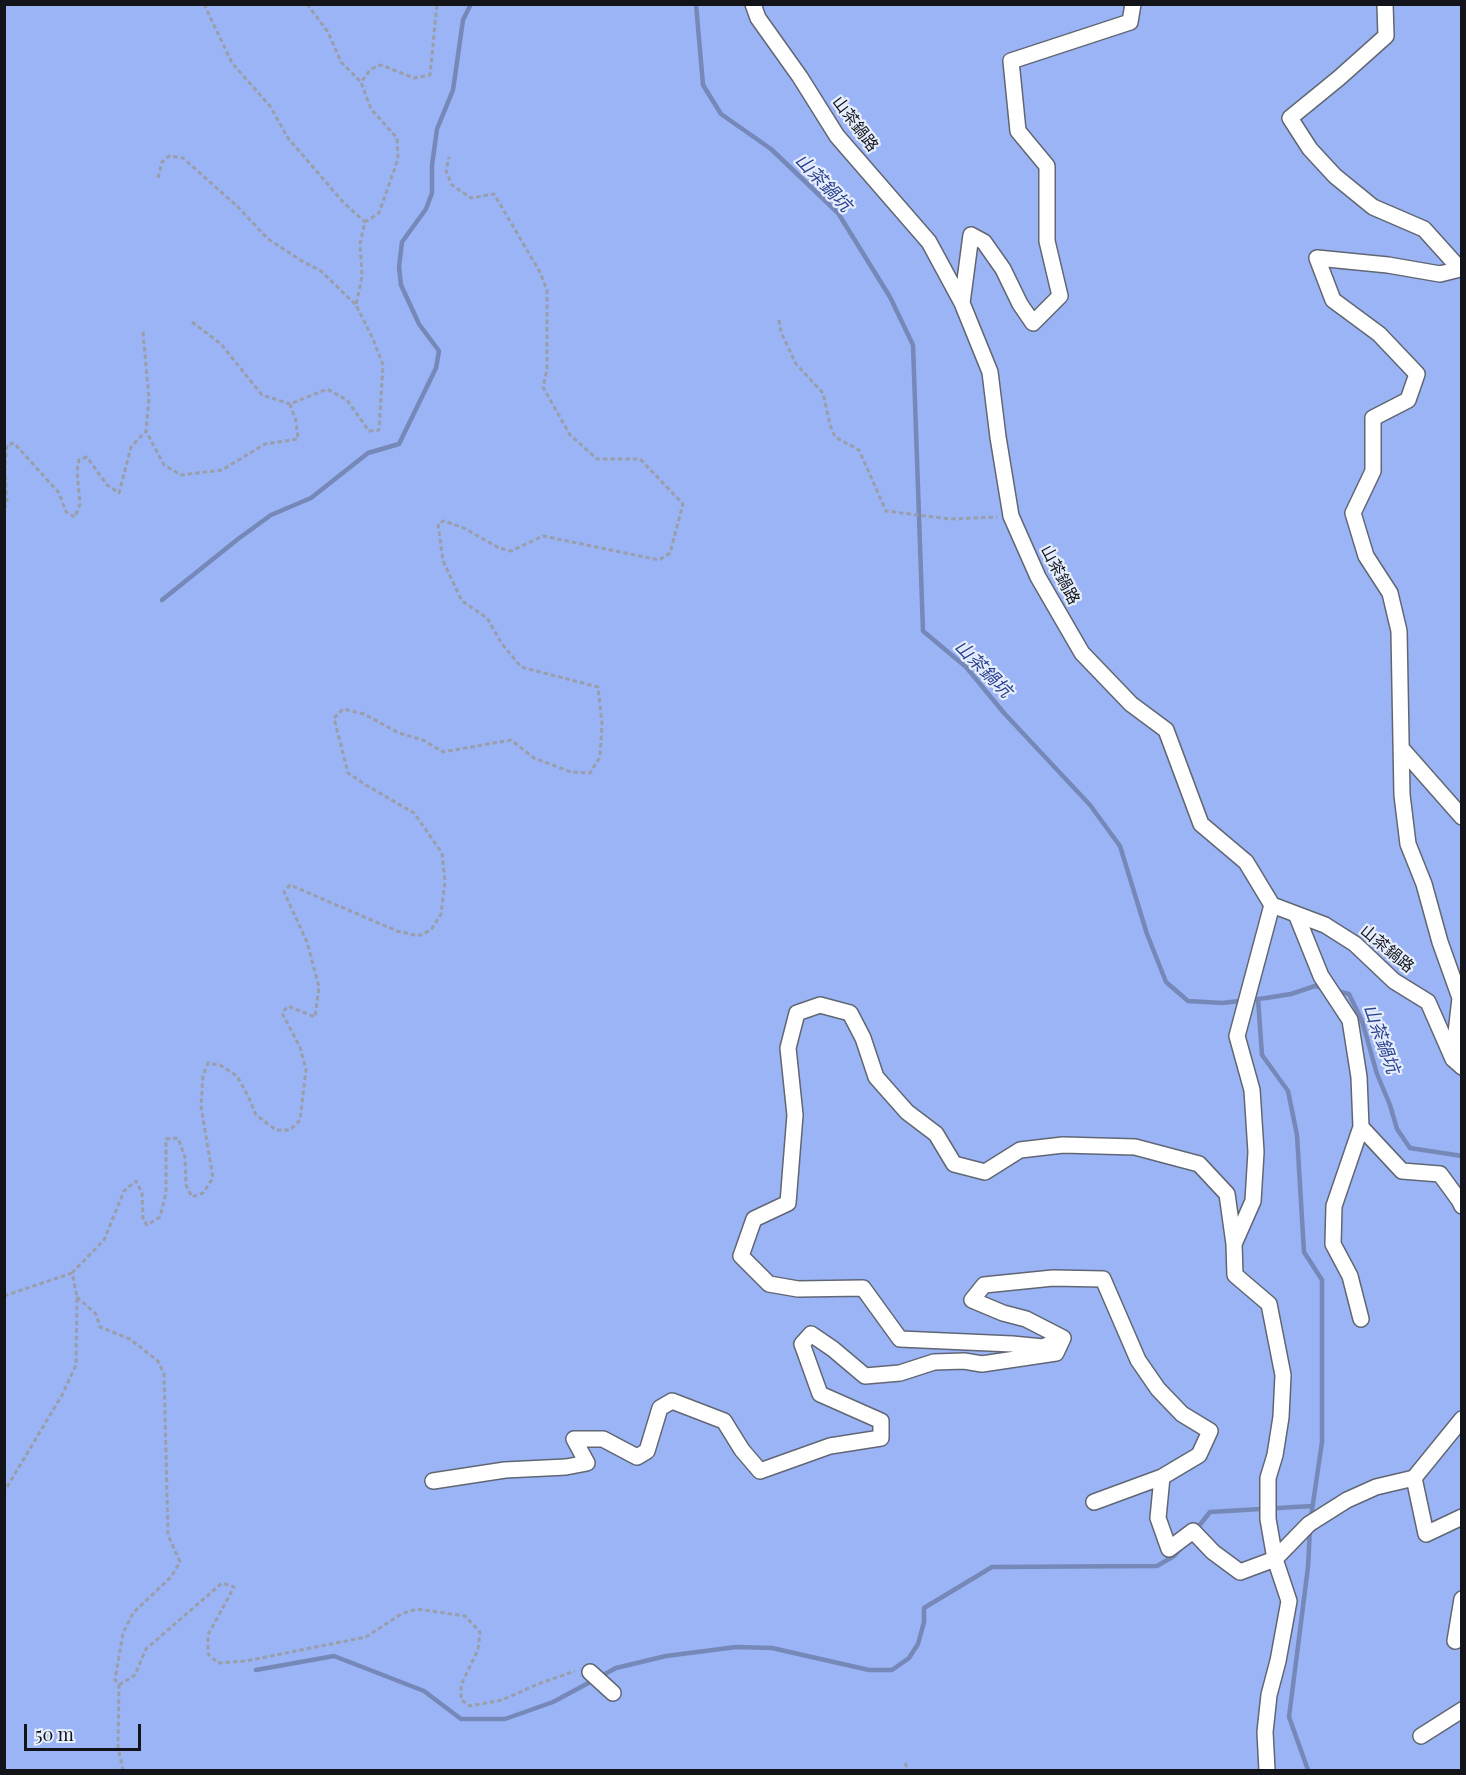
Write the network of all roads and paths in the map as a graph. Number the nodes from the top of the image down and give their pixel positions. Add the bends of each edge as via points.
1 (204, 4) edge
2 (307, 4) edge
3 (437, 4) edge
4 (753, 4) edge
5 (1132, 4) edge
6 (1385, 4) edge
7 (361, 82) junction
8 (449, 157) dead end
9 (158, 178) dead end
10 (365, 222) junction
11 (963, 303) junction
12 (356, 305) junction
13 (779, 320) dead end
14 (192, 322) dead end
15 (143, 332) dead end
16 (290, 404) junction
17 (146, 431) junction
18 (4, 509) edge
19 (1011, 516) junction
20 (1402, 749) junction
21 (1461, 817) edge
22 (1272, 905) junction
23 (1296, 914) junction
24 (1457, 1063) edge
25 (1361, 1127) junction
26 (1461, 1206) edge
27 (1234, 1244) junction
28 (72, 1273) junction
29 (4, 1296) edge
30 (77, 1297) junction
31 (1361, 1319) dead end
32 (1063, 1338) junction
33 (1461, 1419) edge
34 (1162, 1477) junction
35 (1414, 1478) junction
36 (433, 1481) dead end
37 (4, 1492) edge
38 (1094, 1502) dead end
39 (1461, 1517) edge
40 (1275, 1559) junction
41 (1461, 1599) edge
42 (1461, 1638) edge
43 (590, 1672) joint
44 (119, 1685) junction
45 (609, 1689) dead end
46 (1461, 1710) edge
47 (1421, 1736) dead end
48 (905, 1763) dead end
49 (123, 1770) edge
50 (908, 1770) edge
51 (1267, 1770) edge

1 - 10 path via 232,63 270,106 288,138
2 - 7 path via 328,33 341,62
3 - 7 path via 430,75 414,78 381,65 371,69
4 - 11 street, 山茶鍋路 via 758,18 837,136 929,242
5 - 11 street via 1130,22 1011,61 1018,131 1047,166 1047,241 1060,296 1033,323 984,242 971,236
6 - 20 street via 1386,36 1290,118 1310,149 1335,176 1373,207 1424,229 1460,269 1440,274 1317,258 1333,300 1379,333 1417,374 1408,400 1373,418 1373,471 1353,513 1366,556 1390,593 1400,631
7 - 10 path via 370,109 397,138 398,159 379,213
8 - 28 path via 446,171 452,185 471,198 494,194 540,272 547,290 547,369 543,387 570,435 597,459 640,459 683,504 670,553 659,560 543,536 511,550 499,548 464,528 444,521 438,524 443,561 462,601 486,618 521,667 598,687 600,757 590,773 571,772 534,758 511,740 444,752 364,714 343,709 334,718 348,773 414,813 442,853 445,881 441,914 430,930 418,936 397,931 290,885 284,892 308,942 319,987 315,1017 288,1006 282,1013 300,1047 306,1069 300,1120 290,1130 276,1130 256,1115 237,1076 220,1065 208,1063 202,1076 201,1106 213,1178 203,1193 192,1197 186,1185 185,1157 178,1138 166,1139 166,1193 160,1217 147,1226 136,1181 124,1191 104,1240
9 - 12 path via 162,162 169,156 183,158 268,238 321,271
10 - 12 path
11 - 19 street, 山茶鍋路 via 990,372
12 - 16 path via 382,365 379,430 369,431 347,400 327,389
13 - 19 path via 796,364 823,393 835,437 859,450 886,511 950,519
14 - 16 path via 221,344 262,395
15 - 17 path via 149,399
16 - 17 path via 298,439 265,444 222,470 182,475 165,465
17 - 18 path via 131,447 119,493 107,485 87,457 79,460 80,504 75,517 66,512 59,493 14,443 7,445
19 - 22 street, 山茶鍋路 via 1038,577 1082,653 1131,704 1166,730 1201,824 1246,862
20 - 21 street
20 - 24 street via 1408,844 1460,998
22 - 23 street, 山茶鍋路
22 - 27 street via 1237,1036 1252,1090 1256,1152 1253,1202
23 - 24 street, 山茶鍋路 via 1325,925 1355,944 1394,981 1428,1002
23 - 25 street via 1323,978 1350,1020 1359,1077
25 - 26 street via 1402,1171 1440,1174
25 - 31 street via 1334,1206 1333,1244 1350,1276
27 - 32 street via 1227,1194 1199,1164 1135,1147 1063,1144 1020,1150 985,1172 954,1164 936,1134 907,1112 876,1077 850,1013 820,1005 796,1013 788,1048 795,1115 788,1203 754,1219 741,1256 769,1284 798,1289 863,1288 900,1339 1042,1347
27 - 40 street via 1236,1275 1269,1304 1283,1374 1281,1417 1268,1478 1268,1520
28 - 29 path
28 - 30 path
30 - 37 path via 76,1365
30 - 44 path via 96,1314 100,1327 130,1339 158,1361 164,1374 168,1535 180,1562 171,1577 133,1613 123,1633 116,1680
32 - 34 street via 1026,1319 972,1300 984,1285 1053,1278 1103,1279 1138,1360 1158,1389 1182,1414 1210,1431 1199,1455
32 - 36 street via 1056,1353 982,1364 934,1362 900,1373 865,1376 811,1334 802,1344 820,1394 881,1421 881,1438 830,1446 759,1471 724,1421 672,1401 660,1408 647,1451 637,1457 603,1439 574,1439 587,1463
33 - 35 street
34 - 38 street
34 - 40 street via 1158,1518 1169,1549 1197,1535 1240,1572
35 - 39 street via 1426,1534
35 - 40 street via 1376,1487 1347,1500 1315,1520
40 - 51 street via 1288,1601 1268,1704
41 - 42 street via 1455,1641
43 - 44 path via 582,1668 502,1700 470,1706 461,1700 461,1685 478,1650 480,1632 465,1617 417,1609 401,1614 366,1637 218,1663 208,1654 208,1635 234,1587 222,1583 146,1649 135,1675
43 - 45 street
44 - 49 path via 118,1747
46 - 47 street
48 - 50 path

